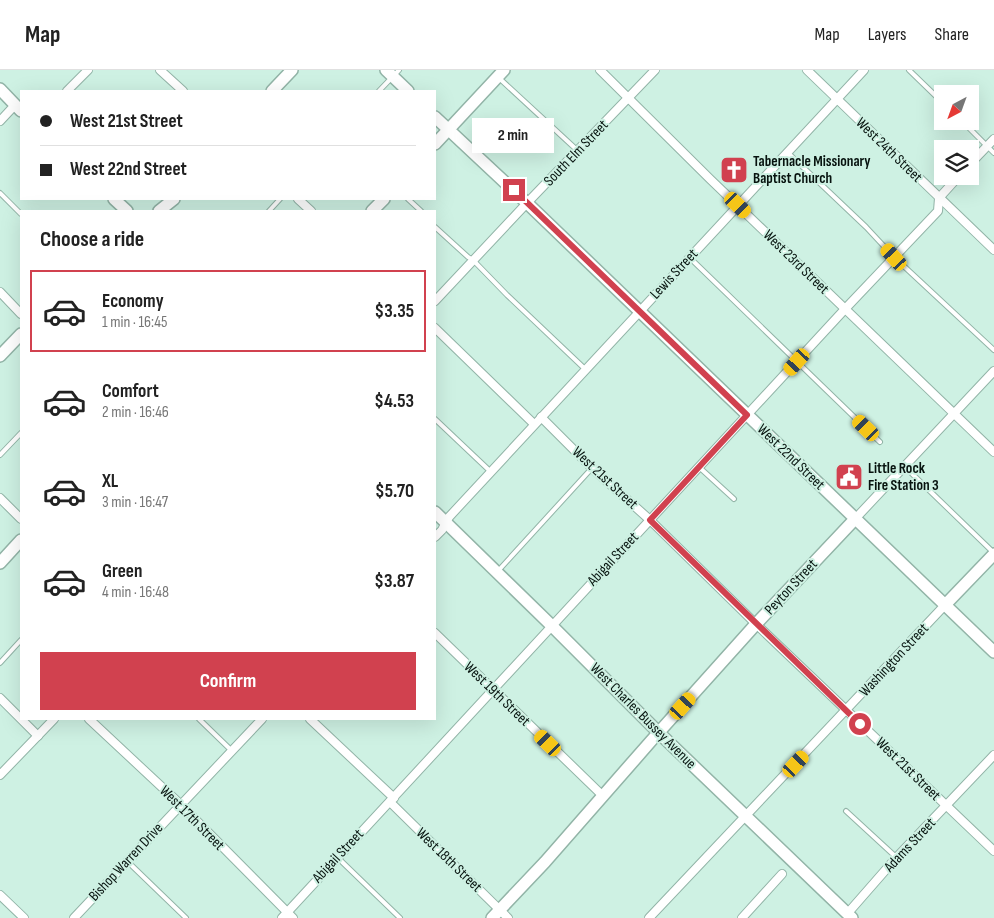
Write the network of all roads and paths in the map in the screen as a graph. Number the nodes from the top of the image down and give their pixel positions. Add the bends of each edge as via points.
1 (88, 70) edge
2 (160, 70) edge
3 (292, 70) edge
4 (600, 70) edge
5 (655, 70) edge
6 (807, 70) edge
7 (864, 70) edge
8 (910, 70) edge
9 (392, 72) edge
10 (501, 73) edge
11 (0, 89) edge
12 (67, 90) edge
13 (182, 90) edge
14 (273, 90) edge
15 (380, 90) edge
16 (407, 90) edge
17 (934, 94) edge
18 (629, 98) junction
19 (837, 99) junction
20 (18, 108) edge
21 (436, 118) edge
22 (0, 121) edge
23 (448, 130) junction
24 (971, 130) edge
25 (994, 139) edge
26 (436, 143) edge
27 (987, 146) junction
28 (578, 151) junction
29 (787, 152) junction
30 (994, 153) edge
31 (979, 154) edge
32 (951, 185) edge
33 (0, 193) edge
34 (939, 198) junction
35 (115, 200) edge
36 (173, 200) edge
37 (279, 200) edge
38 (299, 200) edge
39 (383, 200) edge
40 (409, 200) edge
41 (527, 202) junction
42 (738, 205) junction
43 (126, 210) edge
44 (160, 210) edge
45 (270, 210) edge
46 (310, 210) edge
47 (373, 210) edge
48 (420, 210) edge
49 (20, 213) edge
50 (436, 228) edge
51 (994, 250) edge
52 (894, 257) junction
53 (689, 258) junction
54 (473, 260) junction
55 (0, 292) edge
56 (436, 300) edge
57 (845, 309) junction
58 (639, 312) junction
59 (20, 313) edge
60 (436, 329) edge
61 (20, 335) edge
62 (994, 350) edge
63 (0, 356) edge
64 (797, 362) junction
65 (585, 369) junction
66 (994, 371) edge
67 (954, 414) junction
68 (747, 415) junction
69 (540, 417) junction
70 (436, 420) edge
71 (534, 424) junction
72 (20, 434) edge
73 (880, 442) dead end
74 (994, 452) edge
75 (0, 455) edge
76 (904, 466) junction
77 (699, 467) junction
78 (592, 468) junction
79 (491, 472) junction
80 (0, 498) edge
81 (734, 499) dead end
82 (436, 513) edge
83 (20, 518) edge
84 (855, 519) junction
85 (650, 520) junction
86 (446, 524) junction
87 (436, 536) edge
88 (20, 541) edge
89 (994, 553) edge
90 (0, 563) edge
91 (497, 572) junction
92 (945, 605) junction
93 (756, 624) junction
94 (551, 625) junction
95 (436, 634) edge
96 (20, 641) edge
97 (994, 652) edge
98 (0, 663) edge
99 (493, 690) junction
100 (0, 698) edge
101 (846, 710) junction
102 (20, 718) edge
103 (22, 720) edge
104 (53, 720) edge
105 (90, 720) edge
106 (200, 720) edge
107 (261, 720) edge
108 (311, 720) edge
109 (659, 733) junction
110 (38, 736) junction
111 (232, 751) junction
112 (994, 755) edge
113 (0, 776) edge
114 (603, 796) junction
115 (392, 800) junction
116 (180, 804) junction
117 (946, 806) junction
118 (846, 811) dead end
119 (745, 817) junction
120 (994, 851) edge
121 (337, 857) junction
122 (896, 858) junction
123 (127, 861) junction
124 (782, 874) dead end
125 (0, 894) edge
126 (500, 915) edge
127 (287, 916) edge
128 (849, 916) edge
129 (746, 917) edge
130 (24, 918) edge
131 (75, 918) edge
132 (186, 918) edge
133 (400, 918) edge
134 (649, 918) edge

1 - 12 street
2 - 13 street
3 - 14 street
4 - 18 street, West 23rd Street
5 - 18 street, South Elm Street
6 - 19 street, West 24th Street
7 - 19 street, Lewis Street
8 - 17 lane
9 - 15 lane
9 - 16 street
10 - 23 street
10 - 28 lane
11 - 20 street
18 - 28 street, South Elm Street
18 - 42 street, West 23rd Street
19 - 29 street, Lewis Street
19 - 34 street, West 24th Street
20 - 22 street
21 - 23 street, West 22nd Street
23 - 26 street
23 - 41 street, West 22nd Street
24 - 27 lane
25 - 27 street
27 - 30 lane
27 - 31 street
28 - 41 street, South Elm Street
29 - 42 street, Lewis Street
29 - 52 lane
32 - 34 street, Abigail Street
33 - 49 lane
34 - 51 street, West 24th Street
34 - 52 street, Abigail Street via 938,211
35 - 43 street
36 - 44 street
37 - 45 lane
38 - 46 street
39 - 47 street
40 - 48 lane
41 - 54 street, South Elm Street
41 - 58 street, West 22nd Street
42 - 53 street, Lewis Street
42 - 57 street, West 23rd Street
50 - 54 lane
52 - 57 street, Abigail Street
52 - 62 lane
53 - 58 street, Lewis Street
53 - 64 lane
54 - 56 street, South Elm Street
54 - 65 lane
55 - 59 street
57 - 64 street, Abigail Street
57 - 67 street, West 23rd Street
58 - 65 street, Lewis Street
58 - 68 street, West 22nd Street
60 - 71 street
61 - 63 street
64 - 68 street, Abigail Street
64 - 73 lane
65 - 69 street, Lewis Street
66 - 67 street, Peyton Street
67 - 74 street, West 23rd Street
67 - 76 street, Peyton Street
68 - 77 street, Abigail Street
68 - 84 street, West 22nd Street
69 - 71 street, Lewis Street
69 - 78 street, West 21st Street
70 - 79 lane
71 - 79 street, Lewis Street
72 - 75 lane
76 - 84 street, Peyton Street
76 - 89 lane
77 - 81 lane
77 - 85 street, Abigail Street
78 - 85 street, West 21st Street
78 - 91 lane
79 - 86 street, Lewis Street
80 - 83 street
82 - 86 street, West Charles Bussey Avenue
84 - 92 street, West 22nd Street
84 - 93 street, Peyton Street
85 - 93 street, West 21st Street
85 - 94 street, Abigail Street
86 - 87 street
86 - 91 street, West Charles Bussey Avenue
88 - 90 street
89 - 92 street, Washington Street
91 - 94 street, West Charles Bussey Avenue
92 - 97 street, West 22nd Street
92 - 101 street, Washington Street
93 - 101 street, West 21st Street
93 - 109 street, Peyton Street
94 - 99 street, Abigail Street
94 - 109 street, West Charles Bussey Avenue
95 - 99 street, West 19th Street
96 - 98 lane
99 - 114 street, West 19th Street
99 - 115 street, Abigail Street
100 - 102 street
101 - 117 street, West 21st Street
101 - 119 street, Washington Street
103 - 110 street
104 - 110 street
105 - 116 street, West 17th Street
106 - 111 lane
107 - 111 street, Bishop Warren Drive
108 - 115 street, West 18th Street
109 - 114 street, Peyton Street
109 - 119 street, West Charles Bussey Avenue
110 - 113 street
111 - 116 street, Bishop Warren Drive
112 - 117 street, Adams Street
114 - 126 street, Peyton Street
115 - 121 street, Abigail Street
115 - 126 street, West 18th Street
116 - 123 street, Bishop Warren Drive
116 - 127 street, West 17th Street
117 - 120 street, West 21st Street
117 - 122 street, Adams Street
118 - 122 lane
119 - 128 street, West Charles Bussey Avenue
119 - 134 street, Washington Street
121 - 127 street, Abigail Street
121 - 133 lane
122 - 128 street, Adams Street
123 - 131 street, Bishop Warren Drive
123 - 132 lane
124 - 129 street
125 - 130 street

